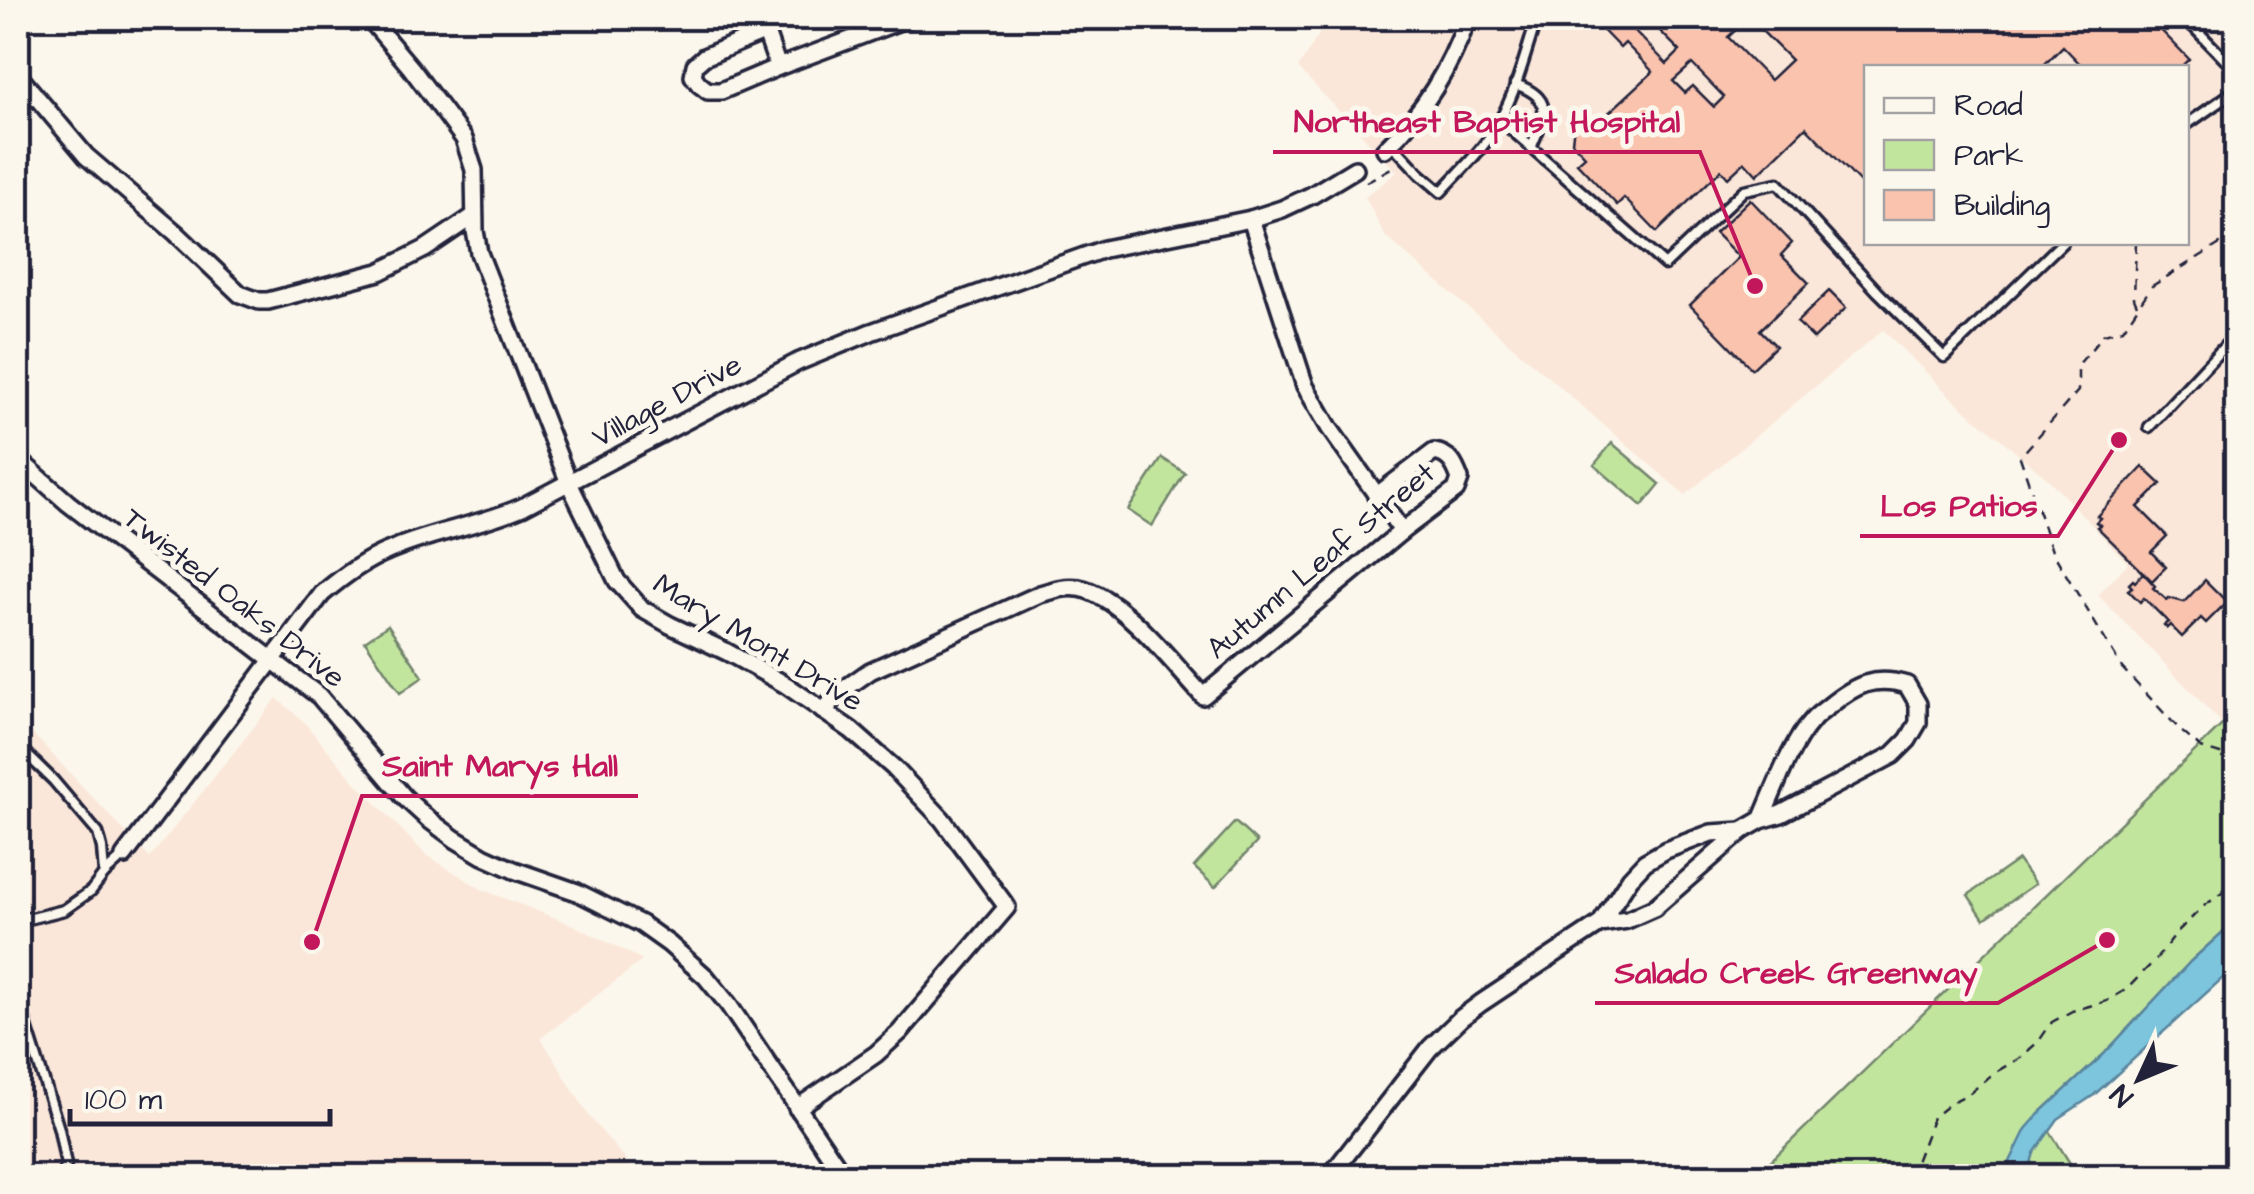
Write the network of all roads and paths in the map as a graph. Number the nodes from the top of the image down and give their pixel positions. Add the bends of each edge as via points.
1 (368, 18) edge
2 (908, 18) edge
3 (1468, 18) edge
4 (1536, 18) edge
5 (2185, 18) edge
6 (764, 24) edge
7 (778, 67) junction
8 (2236, 71) edge
9 (18, 75) edge
10 (1516, 84) junction
11 (2236, 90) edge
12 (1500, 120) junction
13 (2189, 123) edge
14 (1388, 146) junction
15 (1532, 148) junction
16 (1355, 169) joint
17 (474, 216) junction
18 (1251, 219) junction
19 (2236, 234) edge
20 (2060, 245) edge
21 (2136, 245) edge
22 (2138, 307) junction
23 (2236, 334) edge
24 (2149, 427) dead end
25 (18, 459) edge
26 (569, 483) junction
27 (1376, 496) junction
28 (1402, 531) junction
29 (270, 660) junction
30 (823, 711) junction
31 (18, 746) edge
32 (2236, 763) edge
33 (1761, 820) junction
34 (1742, 831) junction
35 (124, 856) joint
36 (104, 874) junction
37 (2236, 883) edge
38 (18, 916) edge
39 (1600, 924) junction
40 (18, 998) edge
41 (797, 1108) junction
42 (62, 1176) edge
43 (844, 1176) edge
44 (1330, 1176) edge
45 (1908, 1176) edge

1 - 17 street, Mary Mont Drive via 464,138 474,170
2 - 7 street
3 - 14 street via 1429,98
4 - 10 lane
5 - 8 lane
6 - 7 street
6 - 7 street via 704,57 693,76 708,91 722,91
9 - 17 street via 86,156 252,300 379,272
10 - 12 lane
10 - 15 lane via 1535,92 1543,105
11 - 13 lane
12 - 14 lane via 1441,192
12 - 15 lane
14 - 16 path via 1397,163 1392,167 1366,183
15 - 20 lane via 1665,265 1744,190 1778,184 1944,356
16 - 18 street, Village Drive
17 - 26 street, Mary Mont Drive via 480,253
18 - 26 street, Village Drive via 1104,250 871,332 798,362
18 - 27 street via 1305,386
19 - 22 path via 2152,286
21 - 22 path
22 - 32 path via 2124,328 2104,334 2078,366 2078,391 2020,456 2052,551 2122,668 2180,731
23 - 24 lane
25 - 29 street, Twisted Oaks Drive
26 - 29 street, Village Drive via 492,520 407,543 362,564 322,594
26 - 30 street, Mary Mont Drive via 616,581 642,609
27 - 28 street
27 - 28 street, Autumn Leaf Street via 1434,452 1450,459 1460,479 1456,490
28 - 30 street, Autumn Leaf Street via 1203,696 1119,608 1068,587 870,671
29 - 35 street, Village Drive
29 - 41 street, Twisted Oaks Drive via 319,696 404,797 455,839 592,900 669,944 728,1004
30 - 41 street, Mary Mont Drive via 894,768 1008,907 900,1032
31 - 36 lane via 98,833
33 - 33 street via 1893,755 1918,723 1918,704 1907,685 1866,683 1810,722
33 - 34 street
34 - 39 street via 1654,908
34 - 39 street via 1711,833 1645,862
35 - 36 lane
36 - 38 lane via 64,910
37 - 45 path via 2176,932 2127,989 2052,1022 2020,1058 1932,1117
39 - 44 street via 1461,1018
40 - 42 lane via 60,1129
41 - 43 street, Twisted Oaks Drive

